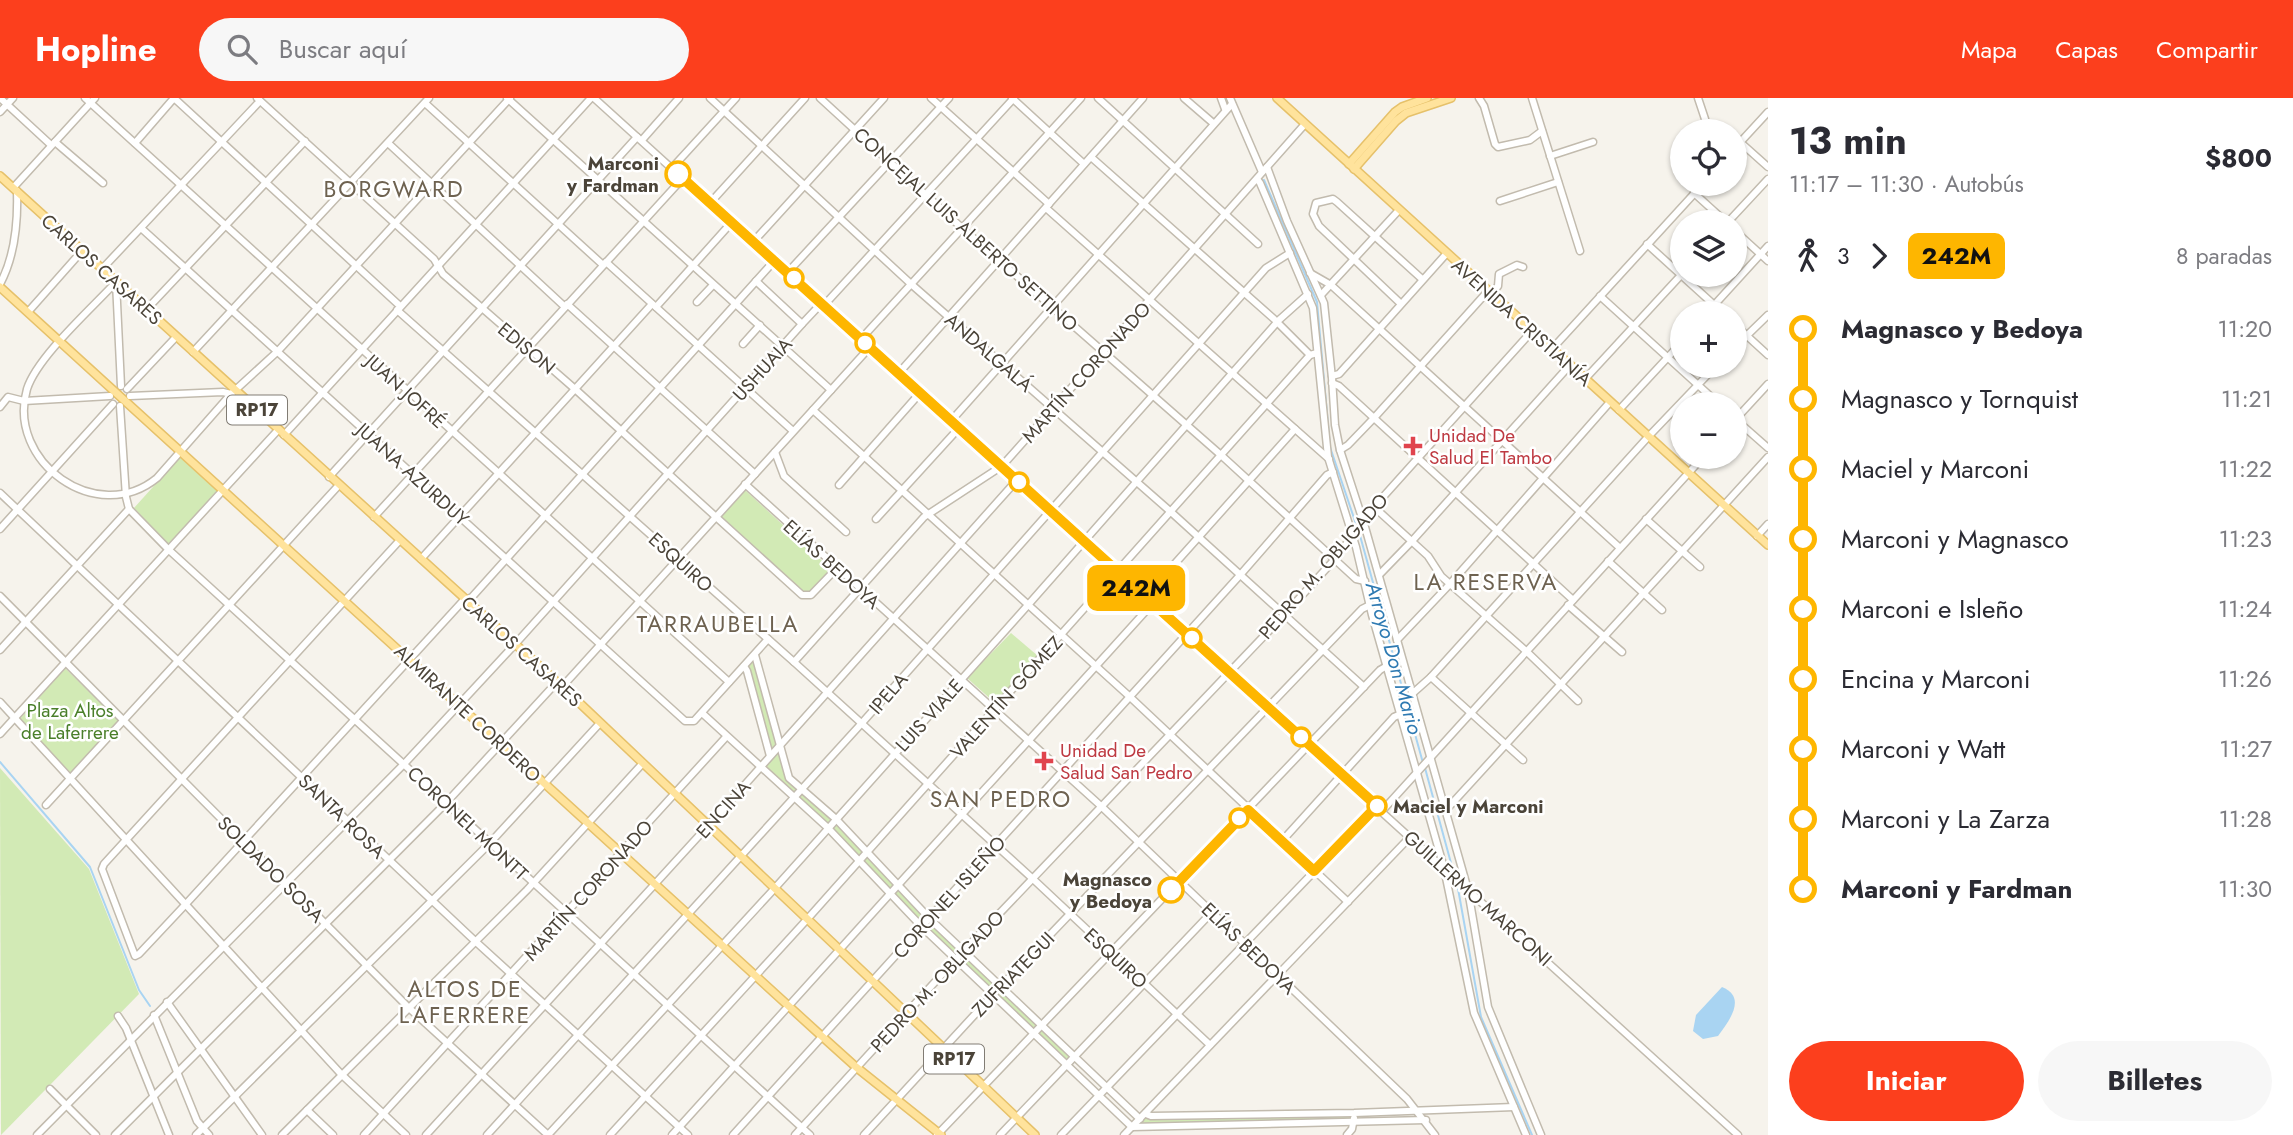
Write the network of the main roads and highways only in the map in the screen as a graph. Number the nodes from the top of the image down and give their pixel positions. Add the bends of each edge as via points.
1 (1277, 98) edge
2 (1427, 98) edge
3 (1451, 98) edge
4 (1404, 110) junction
5 (1351, 166) junction
6 (0, 176) edge
7 (0, 285) edge
8 (1768, 545) edge
9 (939, 1134) edge
10 (1035, 1135) edge

1 - 5 main road, AVENIDA CRISTIANÍA
2 - 4 main road
3 - 4 main road
4 - 5 main road
5 - 8 main road, AVENIDA CRISTIANÍA
6 - 10 main road, CARLOS CASARES / RP17 via 560,685
7 - 9 main road, ALMIRANTE CORDERO via 856,1068

